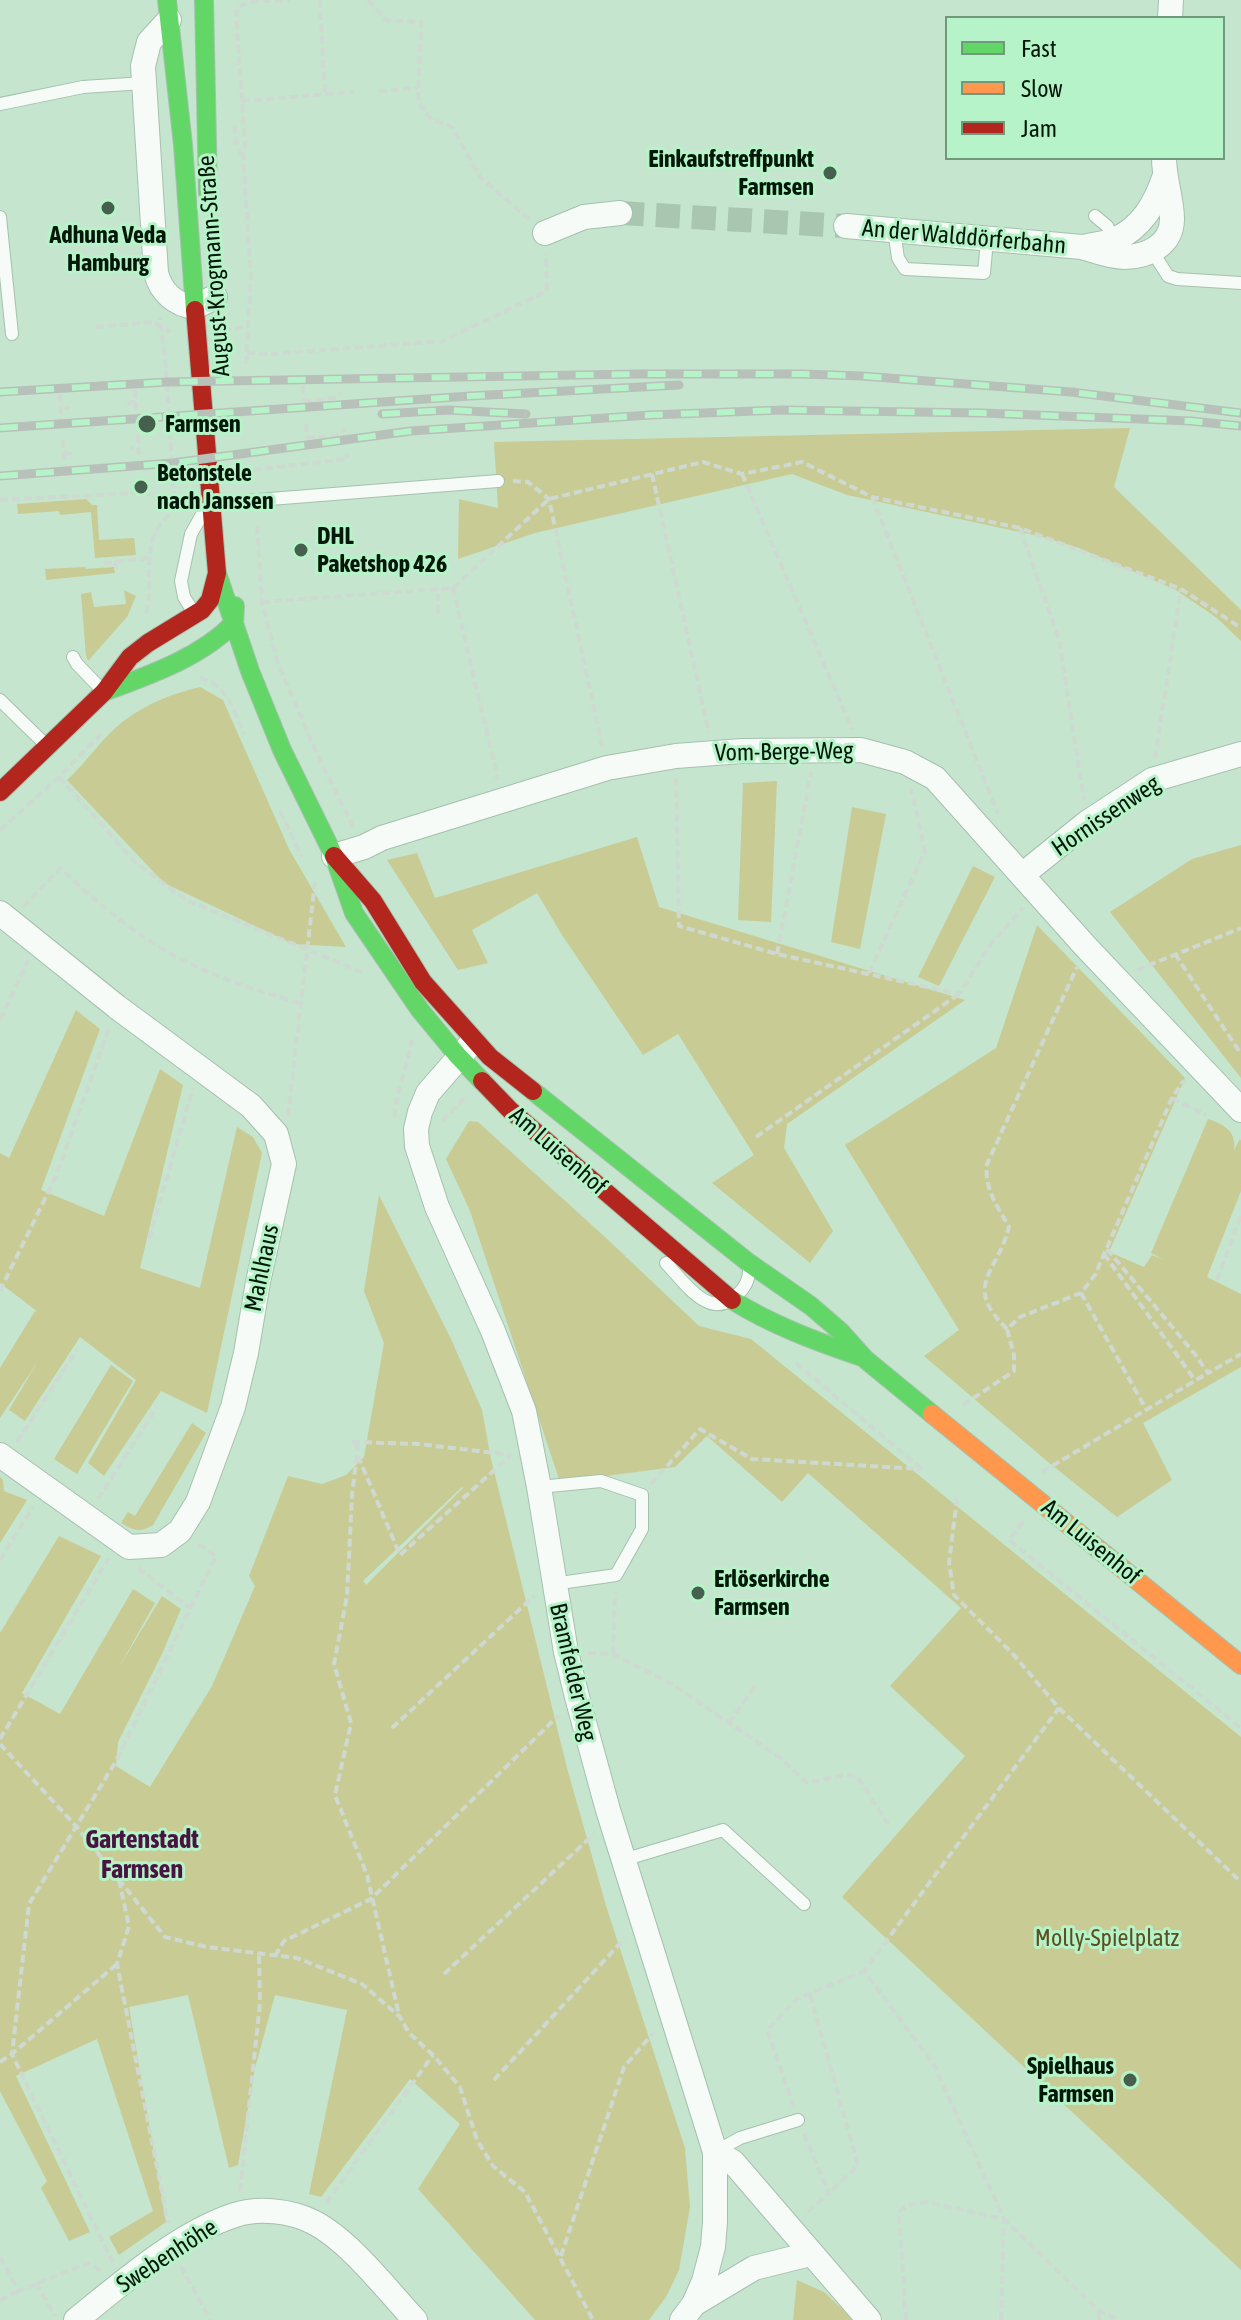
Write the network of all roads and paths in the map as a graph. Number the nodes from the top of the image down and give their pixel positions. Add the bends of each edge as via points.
1 (204, 0) edge
2 (219, 0) edge
3 (256, 0) edge
4 (290, 0) edge
5 (320, 0) edge
6 (368, 0) edge
7 (168, 10) edge
8 (205, 48) junction
9 (144, 83) junction
10 (418, 88) junction
11 (379, 91) dead end
12 (354, 92) dead end
13 (325, 95) junction
14 (242, 101) junction
15 (0, 104) edge
16 (1164, 168) edge
17 (209, 209) dead end
18 (620, 213) tunnel mouth
19 (1095, 216) dead end
20 (0, 217) edge
21 (846, 226) tunnel mouth
22 (894, 230) junction
23 (545, 233) junction
24 (987, 240) junction
25 (1115, 240) junction
26 (1082, 247) junction
27 (1152, 251) junction
28 (1241, 283) edge
29 (205, 305) junction
30 (157, 309) dead end
31 (96, 327) dead end
32 (162, 327) junction
33 (247, 327) junction
34 (217, 330) joint
35 (12, 334) dead end
36 (247, 353) junction
37 (246, 364) dead end
38 (303, 386) dead end
39 (135, 390) dead end
40 (341, 392) dead end
41 (60, 394) dead end
42 (311, 394) dead end
43 (304, 399) junction
44 (136, 414) dead end
45 (61, 419) dead end
46 (306, 424) dead end
47 (345, 429) dead end
48 (314, 432) dead end
49 (138, 435) dead end
50 (307, 437) junction
51 (63, 440) dead end
52 (347, 454) dead end
53 (139, 458) dead end
54 (65, 465) dead end
55 (253, 470) dead end
56 (652, 474) junction
57 (742, 474) junction
58 (498, 481) dead end
59 (528, 482) dead end
60 (174, 496) junction
61 (872, 497) junction
62 (212, 498) junction
63 (549, 499) junction
64 (0, 500) edge
65 (231, 501) dead end
66 (257, 526) dead end
67 (1020, 528) junction
68 (150, 558) junction
69 (116, 561) junction
70 (104, 563) dead end
71 (237, 570) dead end
72 (116, 572) dead end
73 (217, 573) junction
74 (438, 588) junction
75 (453, 588) junction
76 (1181, 589) junction
77 (262, 602) junction
78 (438, 613) dead end
79 (196, 615) junction
80 (144, 618) dead end
81 (234, 623) junction
82 (1241, 628) edge
83 (217, 638) junction
84 (73, 657) dead end
85 (250, 671) junction
86 (226, 681) dead end
87 (217, 685) dead end
88 (104, 692) junction
89 (0, 700) edge
90 (105, 730) dead end
91 (47, 746) junction
92 (815, 750) junction
93 (861, 750) junction
94 (714, 752) junction
95 (1241, 754) edge
96 (676, 756) junction
97 (905, 762) junction
98 (607, 768) junction
99 (59, 777) junction
100 (1152, 780) junction
101 (0, 792) edge
102 (503, 801) junction
103 (999, 817) dead end
104 (1088, 822) junction
105 (0, 830) edge
106 (356, 834) dead end
107 (334, 856) junction
108 (316, 880) dead end
109 (1030, 883) junction
110 (9, 920) edge
111 (1241, 928) edge
112 (35, 941) junction
113 (1086, 947) junction
114 (306, 950) junction
115 (777, 954) junction
116 (1175, 954) junction
117 (869, 973) junction
118 (365, 974) dead end
119 (1116, 978) junction
120 (959, 994) junction
121 (301, 1004) junction
122 (117, 1007) junction
123 (0, 1020) edge
124 (466, 1049) junction
125 (1241, 1054) edge
126 (1193, 1060) junction
127 (200, 1067) junction
128 (1172, 1098) junction
129 (1241, 1110) edge
130 (1206, 1115) dead end
131 (276, 1134) junction
132 (756, 1137) dead end
133 (1241, 1215) edge
134 (149, 1239) dead end
135 (1107, 1249) junction
136 (1104, 1254) junction
137 (749, 1263) junction
138 (1217, 1280) dead end
139 (0, 1291) edge
140 (1081, 1293) junction
141 (733, 1300) junction
142 (1007, 1329) junction
143 (77, 1350) dead end
144 (1241, 1354) edge
145 (865, 1359) junction
146 (1208, 1373) junction
147 (1195, 1380) junction
148 (963, 1405) dead end
149 (157, 1407) dead end
150 (1146, 1409) junction
151 (357, 1453) junction
152 (3, 1457) edge
153 (923, 1470) dead end
154 (1042, 1472) dead end
155 (539, 1487) junction
156 (45, 1488) junction
157 (642, 1495) junction
158 (957, 1498) dead end
159 (87, 1515) junction
160 (1026, 1519) dead end
161 (180, 1531) junction
162 (132, 1557) junction
163 (0, 1560) edge
164 (616, 1575) junction
165 (545, 1589) junction
166 (190, 1608) junction
167 (566, 1652) junction
168 (613, 1654) junction
169 (1241, 1665) edge
170 (755, 1686) dead end
171 (1059, 1708) junction
172 (561, 1714) dead end
173 (729, 1723) junction
174 (392, 1728) dead end
175 (1241, 1728) edge
176 (0, 1742) edge
177 (888, 1824) dead end
178 (76, 1826) junction
179 (595, 1834) dead end
180 (623, 1860) junction
181 (119, 1877) junction
182 (1241, 1882) edge
183 (371, 1899) junction
184 (804, 1904) dead end
185 (625, 1938) dead end
186 (259, 1955) junction
187 (275, 1956) junction
188 (117, 1964) junction
189 (864, 1971) junction
190 (444, 1974) dead end
191 (810, 1994) junction
192 (400, 2017) junction
193 (654, 2032) dead end
194 (12, 2054) junction
195 (433, 2055) junction
196 (0, 2062) edge
197 (494, 2080) dead end
198 (798, 2120) junction
199 (715, 2152) junction
200 (829, 2193) junction
201 (238, 2213) junction
202 (1004, 2219) junction
203 (312, 2222) junction
204 (789, 2227) junction
205 (173, 2247) junction
206 (810, 2254) junction
207 (0, 2257) edge
208 (561, 2257) junction
209 (36, 2283) junction
210 (123, 2283) junction
211 (19, 2291) junction
212 (0, 2300) edge
213 (1099, 2311) junction
214 (688, 2312) edge
215 (57, 2320) edge
216 (76, 2320) edge
217 (210, 2320) edge
218 (415, 2320) edge
219 (593, 2320) edge
220 (869, 2320) edge
221 (906, 2320) edge
222 (1001, 2320) edge
223 (1099, 2320) edge
224 (1119, 2320) edge

1 - 8 main road, August-Krogmann-Straße
2 - 8 main road
3 - 4 path
3 - 14 path via 239,6 236,13
5 - 13 path
6 - 10 path via 386,20 421,22
7 - 9 street via 146,48
7 - 29 main road, August-Krogmann-Straße
8 - 17 main road, August-Krogmann-Straße
9 - 15 lane via 83,87
9 - 29 street via 158,279 179,303
10 - 11 path
10 - 23 path via 418,102 431,119 452,127 480,177
12 - 13 path
13 - 14 path
14 - 33 path via 251,275
16 - 25 street, An der Walddörferbahn via 1149,212
16 - 27 street, An der Walddörferbahn via 1170,233
18 - 23 street via 584,217
19 - 25 lane
20 - 35 lane
21 - 22 street, An der Walddörferbahn
22 - 24 street, An der Walddörferbahn
22 - 24 lane via 905,269 984,273
23 - 36 path via 547,291 443,341
24 - 26 street, An der Walddörferbahn
25 - 26 street, An der Walddörferbahn
25 - 27 street
26 - 27 street, An der Walddörferbahn via 1126,257
27 - 28 lane via 1168,276
29 - 32 path via 172,333
29 - 34 main road, August-Krogmann-Straße
29 - 62 main road, August-Krogmann-Straße via 203,419
30 - 32 path
31 - 32 path via 154,322
32 - 60 path
33 - 34 path
33 - 36 path
36 - 37 path
38 - 43 path
39 - 44 path via 130,402
40 - 43 path via 336,398
41 - 45 path via 66,407
42 - 43 path
46 - 50 path
47 - 50 path via 339,435
48 - 50 path
49 - 53 path via 133,447
51 - 54 path via 69,452
52 - 55 path via 347,459
56 - 57 path via 703,462
56 - 63 path
56 - 94 path
57 - 61 path via 802,462
57 - 93 path
58 - 65 lane
59 - 63 path
60 - 64 path via 139,492
60 - 68 path via 172,512 155,531
61 - 67 path
61 - 103 path
62 - 73 main road, August-Krogmann-Straße
62 - 79 lane via 191,534 181,581
63 - 75 path
63 - 98 path
66 - 77 path
67 - 76 path
67 - 104 path via 1059,639
68 - 69 path
68 - 80 path
69 - 70 path
69 - 72 path
71 - 81 main road
73 - 79 main road, August-Krogmann-Straße via 210,600
73 - 81 main road, Am Luisenhof
74 - 75 path
74 - 77 path
74 - 78 path
75 - 102 path
76 - 82 path
76 - 100 path
77 - 106 path via 277,661
79 - 83 main road
79 - 88 main road via 130,657
81 - 83 main road
81 - 85 main road, Am Luisenhof
83 - 85 main road
83 - 88 main road via 143,678
84 - 88 lane
85 - 107 main road, Am Luisenhof
86 - 87 path
88 - 91 main road
89 - 91 lane
90 - 99 path
91 - 101 main road
92 - 93 street, Vom-Berge-Weg
92 - 94 street, Vom-Berge-Weg
92 - 115 path
93 - 97 street, Vom-Berge-Weg
94 - 96 street, Vom-Berge-Weg
95 - 100 street, Hornissenweg
96 - 98 street, Vom-Berge-Weg
96 - 115 path via 679,926
97 - 109 street, Vom-Berge-Weg via 935,778
97 - 117 path via 925,851
98 - 102 street, Vom-Berge-Weg
99 - 105 path
99 - 114 path via 136,863 186,900
100 - 104 street, Hornissenweg
102 - 107 street, Vom-Berge-Weg
104 - 109 street, Hornissenweg
107 - 124 main road, Am Luisenhof via 354,913 408,994
108 - 114 path
109 - 113 street, Vom-Berge-Weg
109 - 120 path
110 - 112 street
110 - 121 path via 61,868 161,948 212,974
111 - 116 path
112 - 122 street
112 - 123 path
113 - 119 street, Vom-Berge-Weg
113 - 142 path via 987,1164 985,1177 1009,1227 984,1285 985,1302
114 - 118 path
114 - 121 path
115 - 117 path
116 - 119 path
116 - 125 path
117 - 120 path
119 - 126 street, Vom-Berge-Weg
120 - 132 path
121 - 131 path via 288,1121
122 - 127 street
122 - 139 path via 56,1176
124 - 137 main road, Am Luisenhof via 500,1065
124 - 141 main road, Am Luisenhof via 510,1110
124 - 155 street, Bramfelder Weg via 428,1093 416,1129 417,1146 437,1207 524,1411
126 - 128 path
126 - 129 street, Vom-Berge-Weg
127 - 131 street via 251,1106
127 - 134 path
128 - 130 path
128 - 135 path
131 - 161 street, Mahlhaus via 284,1164 233,1407 198,1502
133 - 138 path
135 - 136 path
135 - 146 path
136 - 140 path
136 - 147 path
137 - 141 lane via 744,1289
137 - 145 main road, Am Luisenhof via 847,1335
140 - 142 path via 1020,1317
140 - 150 path
141 - 145 main road, Am Luisenhof via 761,1318
142 - 148 path via 1014,1371
143 - 152 path
144 - 146 path
145 - 169 main road, Am Luisenhof
146 - 147 path
147 - 150 path
149 - 159 path
150 - 154 path
151 - 151 path via 355,1442 512,1455 400,1555
151 - 183 path via 347,1596 334,1664 351,1723 335,1795 367,1875
152 - 156 street
153 - 157 path via 752,1459 700,1429
155 - 157 lane via 601,1481
155 - 165 street, Bramfelder Weg
156 - 159 street
156 - 163 path
157 - 164 lane via 642,1529
158 - 171 path via 949,1563 954,1595
159 - 162 street
160 - 175 path via 1009,1540
161 - 162 street
161 - 166 path via 216,1556
162 - 166 path
162 - 176 path via 114,1549
164 - 165 lane
164 - 168 path
165 - 167 street, Bramfelder Weg
165 - 174 path
166 - 178 path via 116,1761
167 - 168 path
167 - 180 street, Bramfelder Weg
168 - 173 path via 672,1684
170 - 173 path
171 - 182 path
171 - 189 path
172 - 183 path
173 - 177 path via 807,1783 857,1776
176 - 178 path
178 - 181 path
178 - 194 path via 29,1904
179 - 190 path
180 - 184 lane via 723,1830
180 - 199 street, Bramfelder Weg
181 - 186 path via 165,1937
181 - 188 path via 129,1926
183 - 187 path via 284,1941
183 - 192 path
185 - 197 path
186 - 187 path
186 - 201 path via 260,2003
187 - 192 path via 297,1958 362,1984
188 - 194 path
188 - 205 path
189 - 191 path
189 - 202 path via 934,2065
191 - 198 path via 797,1999 767,2030
191 - 200 path via 858,2165
192 - 195 path
193 - 208 path via 624,2067
194 - 196 path
194 - 210 path
195 - 203 path
195 - 208 path via 460,2087 477,2140 493,2166 525,2192
198 - 199 lane via 740,2138
198 - 200 path
199 - 204 street via 733,2162
199 - 214 street, Bramfelder Weg via 713,2247
200 - 204 path
201 - 203 street, Swebenhöhe via 265,2210
201 - 205 street, Swebenhöhe
202 - 213 path
202 - 221 path via 933,2202 903,2207 899,2215
202 - 222 path
203 - 218 street, Swebenhöhe via 332,2234
204 - 206 street
205 - 210 street, Swebenhöhe
205 - 217 path
206 - 214 street via 754,2268
206 - 220 street
207 - 211 path
208 - 219 path
209 - 210 path via 88,2263
209 - 211 path
209 - 215 path
210 - 216 street, Swebenhöhe
211 - 212 path
213 - 223 path
213 - 224 path

